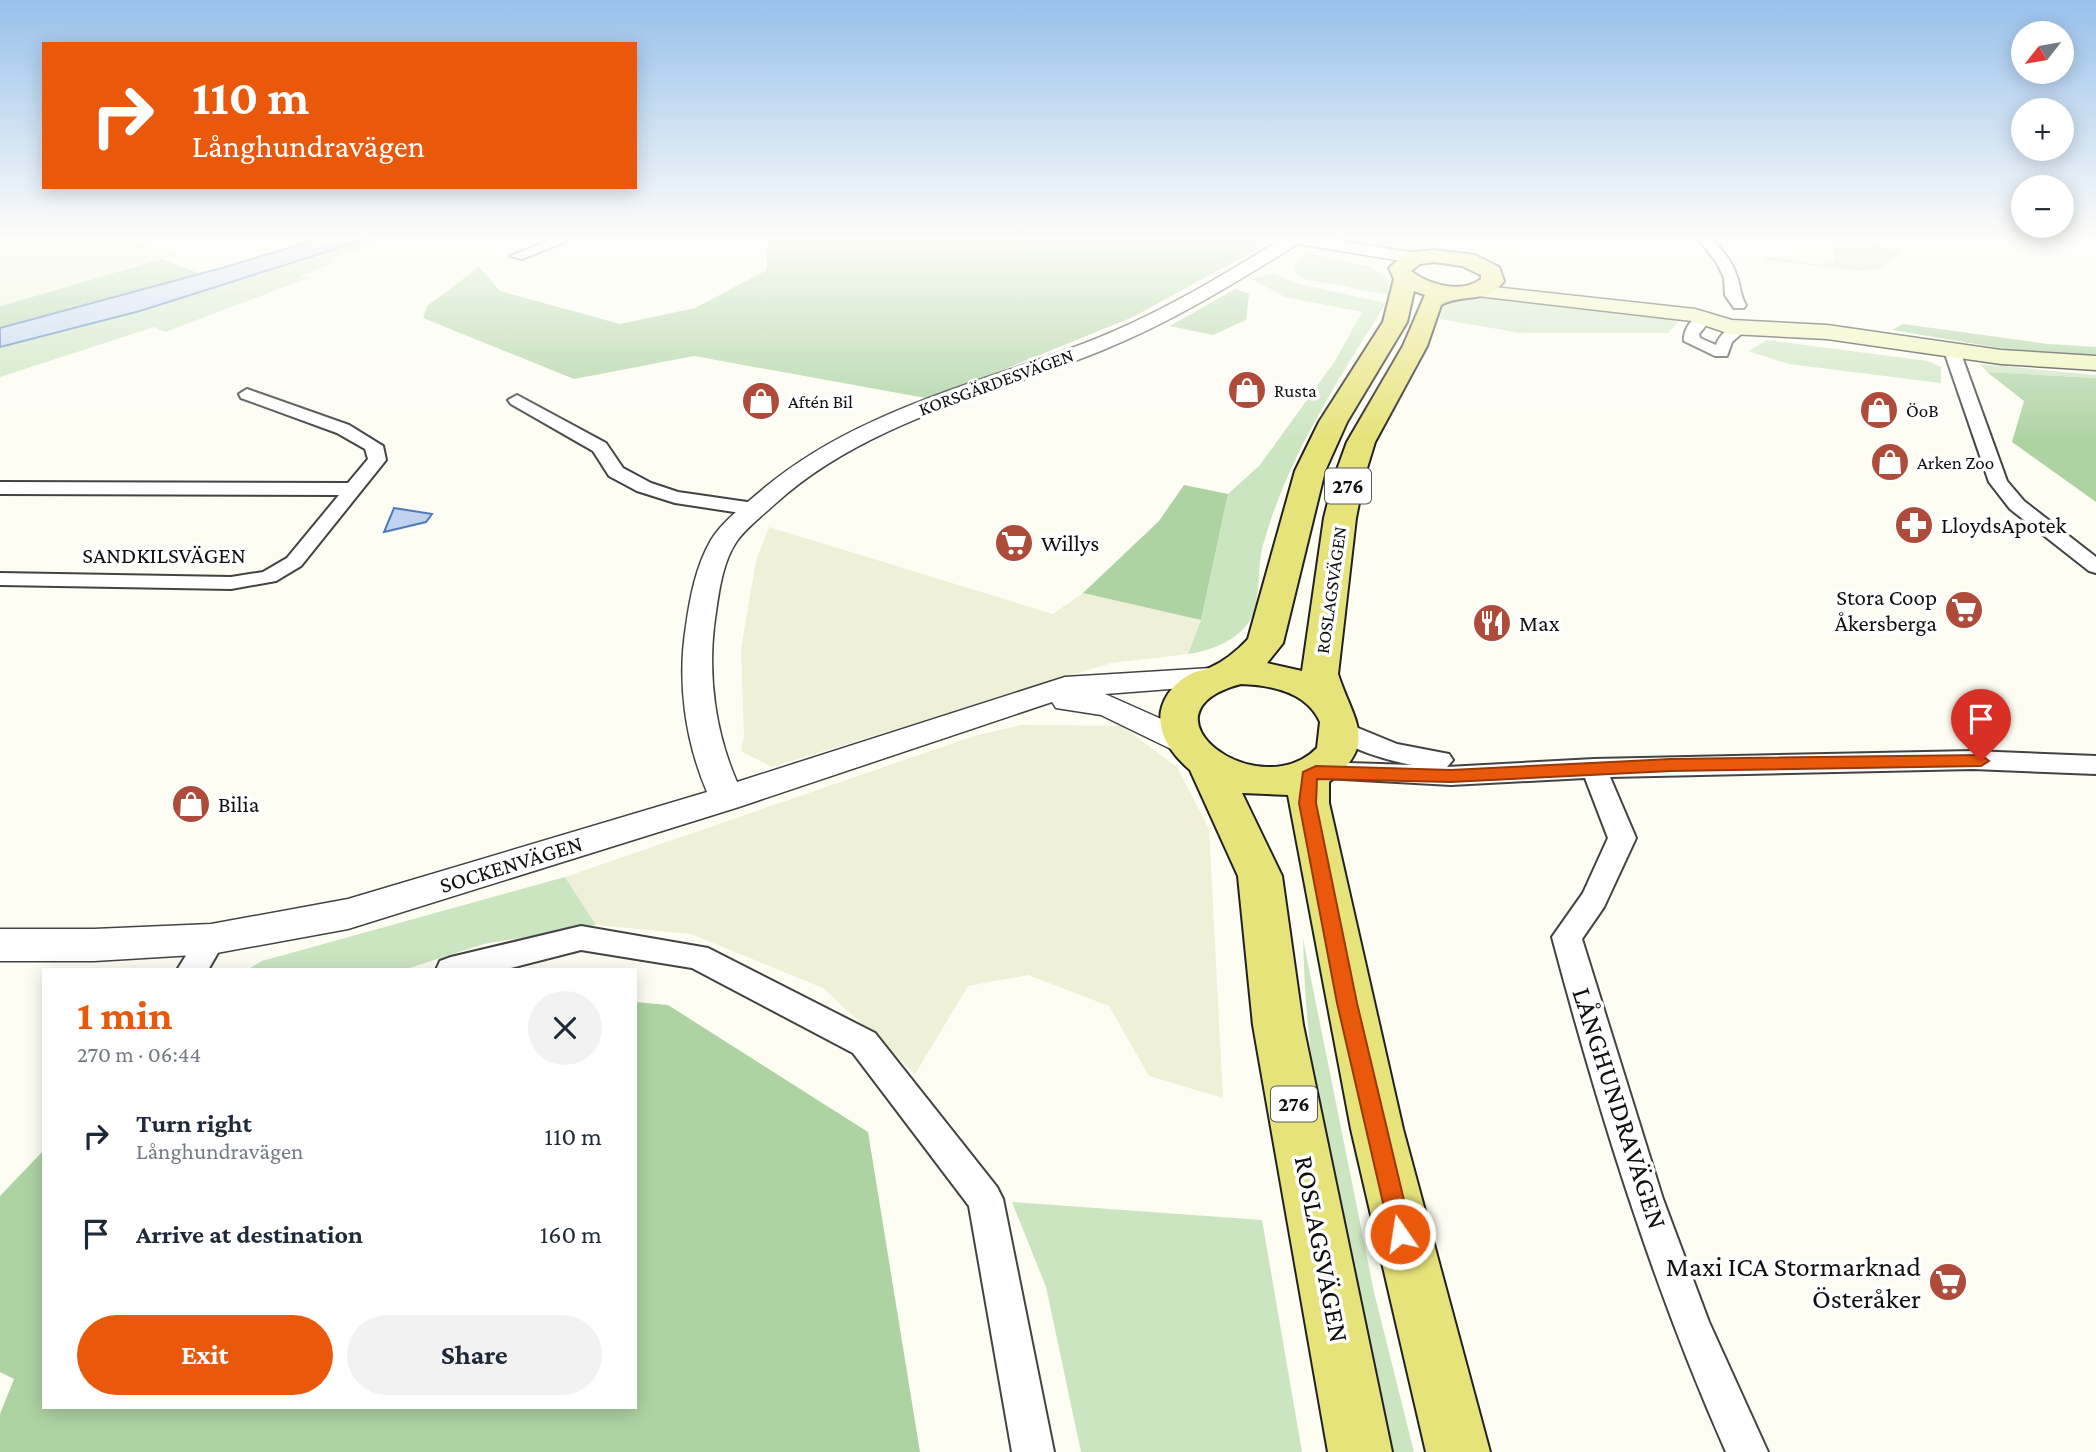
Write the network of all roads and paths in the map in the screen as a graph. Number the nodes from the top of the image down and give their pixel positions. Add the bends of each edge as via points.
1 (1183, 305) edge
2 (1401, 305) edge
3 (1430, 305) edge
4 (1656, 305) edge
5 (1739, 305) edge
6 (1699, 312) junction
7 (1741, 312) junction
8 (1952, 351) junction
9 (2096, 363) edge
10 (247, 394) dead end
11 (517, 401) dead end
12 (0, 488) edge
13 (353, 489) junction
14 (754, 509) junction
15 (2096, 567) edge
16 (0, 579) edge
17 (1218, 676) junction
18 (1007, 705) junction
19 (1335, 717) junction
20 (1196, 754) junction
21 (2096, 765) edge
22 (1594, 768) junction
23 (1312, 774) junction
24 (727, 798) junction
25 (0, 945) edge
26 (202, 954) edge
27 (459, 968) edge
28 (1033, 1452) edge
29 (1360, 1452) edge
30 (1458, 1452) edge
31 (1747, 1452) edge

1 - 14 street, KORSGÄRDESVÄGEN via 1143,326 881,424 796,470
2 - 17 main road, ROSLAGSVÄGEN / 276 via 1395,322 1339,410 1310,471 1265,643 1249,660
3 - 19 main road, ROSLAGSVÄGEN / 276 via 1415,346 1366,432 1349,478 1320,674
4 - 6 main road
5 - 7 street
6 - 7 main road
6 - 7 main road
7 - 8 main road via 1827,332
8 - 9 main road
8 - 15 street via 1998,482 2017,505
10 - 13 street, SANDKILSVÄGEN via 343,429 374,446 377,460
11 - 14 street via 600,447 616,472 643,487
12 - 13 street
13 - 16 street, SANDKILSVÄGEN via 293,562 269,577 231,583
14 - 24 street, KORSGÄRDESVÄGEN via 725,540 703,602 696,654 706,740 712,767
17 - 18 street, SOCKENVÄGEN via 1065,687
17 - 19 main road via 1275,674 1306,686
17 - 20 main road via 1198,684 1180,704 1177,717
18 - 20 street, SOCKENVÄGEN via 1062,701 1107,705
18 - 24 street, SOCKENVÄGEN
19 - 22 street via 1370,745 1412,759
19 - 23 main road via 1336,752
20 - 23 main road via 1225,774 1265,782
20 - 29 main road, ROSLAGSVÄGEN / 276 via 1261,876 1278,1025
21 - 22 street via 1973,760
22 - 23 street via 1451,776
22 - 31 street, LÅNGHUNDRAVÄGEN via 1622,838 1594,899 1567,937 1632,1155 1708,1369
23 - 30 main road via 1308,803 1347,1003 1412,1285
24 - 26 street, SOCKENVÄGEN
25 - 26 street, SOCKENVÄGEN via 94,945
27 - 28 street via 581,938 698,957 864,1043 985,1199

